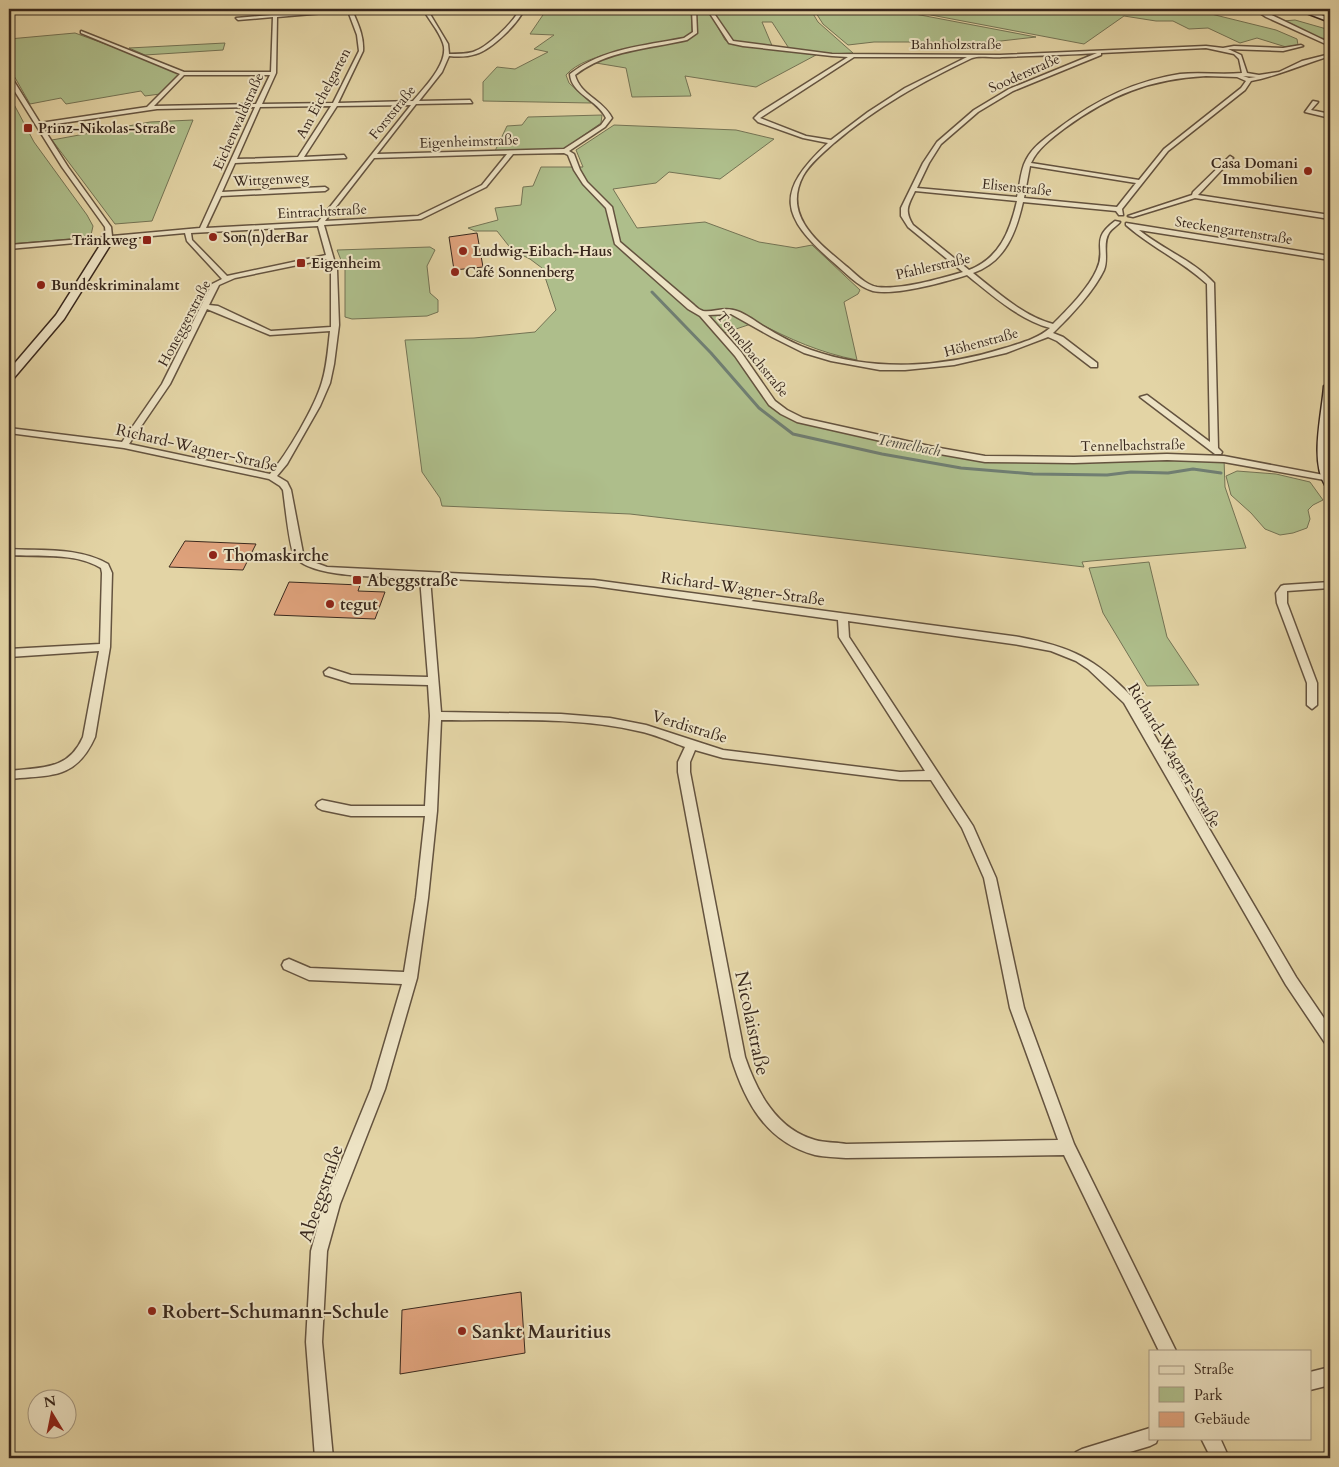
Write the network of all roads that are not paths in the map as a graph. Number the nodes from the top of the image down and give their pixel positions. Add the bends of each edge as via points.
1 (350, 9) edge
2 (425, 9) edge
3 (522, 9) edge
4 (694, 9) edge
5 (709, 9) edge
6 (1256, 9) edge
7 (1299, 9) edge
8 (275, 17) junction
9 (238, 19) dead end
10 (1330, 20) edge
11 (83, 32) dead end
12 (1330, 45) edge
13 (1301, 46) dead end
14 (1221, 49) junction
15 (1100, 51) junction
16 (446, 55) junction
17 (852, 55) junction
18 (971, 56) junction
19 (1330, 56) edge
20 (273, 73) junction
21 (183, 74) junction
22 (1242, 75) junction
23 (1259, 77) junction
24 (9, 78) edge
25 (1249, 80) junction
26 (470, 102) dead end
27 (1315, 102) dead end
28 (417, 103) junction
29 (260, 104) junction
30 (335, 104) junction
31 (149, 108) junction
32 (1330, 116) edge
33 (39, 125) junction
34 (833, 142) junction
35 (565, 151) junction
36 (512, 152) junction
37 (373, 156) junction
38 (344, 157) dead end
39 (1230, 158) dead end
40 (300, 159) junction
41 (234, 161) junction
42 (1027, 164) junction
43 (1139, 182) junction
44 (325, 189) dead end
45 (912, 189) junction
46 (218, 194) junction
47 (1195, 196) junction
48 (1019, 200) junction
49 (1120, 212) junction
50 (1330, 217) edge
51 (1117, 222) junction
52 (1131, 222) junction
53 (320, 223) junction
54 (202, 230) junction
55 (188, 232) junction
56 (109, 239) junction
57 (9, 247) edge
58 (330, 256) junction
59 (1330, 258) edge
60 (968, 273) junction
61 (225, 278) junction
62 (205, 306) junction
63 (703, 314) junction
64 (334, 329) junction
65 (1051, 331) junction
66 (1094, 365) dead end
67 (9, 377) edge
68 (1330, 386) edge
69 (1144, 397) dead end
70 (9, 431) edge
71 (124, 445) junction
72 (1214, 448) junction
73 (1224, 459) junction
74 (1329, 473) edge
75 (272, 477) junction
76 (9, 552) edge
77 (425, 574) junction
78 (1330, 585) edge
79 (843, 617) junction
80 (104, 647) junction
81 (9, 654) edge
82 (329, 672) dead end
83 (433, 681) junction
84 (1312, 705) dead end
85 (436, 716) junction
86 (691, 746) junction
87 (9, 775) edge
88 (934, 775) junction
89 (322, 805) dead end
90 (431, 811) junction
91 (289, 965) dead end
92 (410, 978) junction
93 (1330, 1038) edge
94 (1068, 1147) junction
95 (1168, 1350) edge
96 (1330, 1376) edge
97 (1312, 1380) edge
98 (1149, 1437) edge
99 (1211, 1440) edge
100 (324, 1458) edge
101 (1082, 1458) edge
102 (1220, 1458) edge

1 - 8 street
1 - 30 street, Am Eichelgarten via 360,34 361,51
2 - 16 street via 446,44
3 - 16 street via 516,20 478,51
4 - 35 street via 695,34 685,39 608,55 588,62 572,75 575,83 605,109 609,118 604,126
5 - 17 street, Bahnholzstraße via 728,38 737,44
6 - 12 street
7 - 10 street
8 - 9 street
8 - 20 street, Eichenwaldstraße
11 - 21 street
13 - 14 street, Bahnholzstraße via 1288,49 1243,46
14 - 15 street, Bahnholzstraße
14 - 22 street, Bahnholzstraße via 1240,57
15 - 18 street, Bahnholzstraße
15 - 45 street, Sooderstraße via 1096,56 1010,90 976,111 939,143
16 - 28 street, Forststraße via 439,72
17 - 18 street, Bahnholzstraße
17 - 34 street via 757,118 805,137
18 - 34 street via 903,92
19 - 23 street
20 - 21 street
20 - 29 street, Eichenwaldstraße
21 - 31 street
22 - 23 street
22 - 25 street
22 - 42 street, Pfahlerstraße via 1178,75 1120,93 1075,118 1037,148
23 - 25 street via 1259,80
24 - 33 street
25 - 43 street via 1239,93 1176,141
26 - 28 street
27 - 32 street via 1307,111
28 - 30 street
28 - 37 street, Forststraße
29 - 30 street
29 - 31 street
29 - 41 street, Eichenwaldstraße
30 - 40 street, Am Eichelgarten
31 - 33 street
33 - 56 street via 108,227
34 - 60 street, Pfahlerstraße via 800,174 793,193 799,222 810,238 862,283 873,288 889,289
35 - 36 street, Eigenheimstraße
35 - 63 street, Tennelbachstraße via 571,154 585,183 608,207 617,243
36 - 37 street, Eigenheimstraße
36 - 53 street, Eintrachtstraße via 484,186 429,215
37 - 53 street, Forststraße
38 - 40 street
39 - 47 street
40 - 41 street
41 - 46 street, Eichenwaldstraße
42 - 43 street
42 - 48 street, Pfahlerstraße
43 - 49 street
44 - 46 street, Wittgenweg
45 - 48 street, Elisenstraße
45 - 60 street, Sooderstraße via 904,208 907,221
46 - 54 street, Eichenwaldstraße
47 - 50 street
47 - 52 street
48 - 49 street, Elisenstraße
48 - 60 street, Pfahlerstraße via 1007,243 983,267
49 - 51 street via 1113,217
49 - 52 street, Elisenstraße
51 - 52 street
51 - 65 street via 1102,239 1101,270
52 - 59 street, Steckengartenstraße
52 - 72 street via 1147,240 1196,270 1210,283
53 - 54 street, Eintrachtstraße
53 - 58 street
54 - 55 street, Eintrachtstraße
55 - 56 street, Eintrachtstraße
55 - 61 street via 189,240
56 - 57 street
56 - 67 street via 60,317
58 - 61 street, Honeggerstraße
58 - 64 street via 334,270
60 - 65 street, Sooderstraße
61 - 62 street, Honeggerstraße via 216,284
62 - 64 street via 270,333
62 - 71 street, Honeggerstraße via 166,384
63 - 65 street, Höhenstraße via 731,311 819,355 855,364 894,368 962,363
63 - 73 street, Tennelbachstraße via 738,354 772,403 800,420 985,459
64 - 75 street via 326,383
65 - 66 street, Sooderstraße
68 - 74 street
69 - 72 street
70 - 71 street, Richard-Wagner-Straße
71 - 75 street, Richard-Wagner-Straße
72 - 73 street
73 - 74 street, Tennelbachstraße
75 - 77 street, Richard-Wagner-Straße via 284,484 287,490 298,554 305,562 327,570
76 - 80 street via 85,557 105,566
77 - 79 street, Richard-Wagner-Straße via 594,583
77 - 83 street, Abeggstraße
78 - 84 street via 1293,586 1284,588 1281,593 1312,683
79 - 88 street via 844,636
79 - 93 street, Richard-Wagner-Straße via 1046,646 1090,664 1109,678 1128,700 1290,981
80 - 81 street
80 - 87 street via 89,736 78,758 60,769
82 - 83 street via 351,679
83 - 85 street, Abeggstraße
85 - 86 street, Verdistraße via 597,720 638,727
85 - 90 street, Abeggstraße
86 - 88 street, Verdistraße via 723,754 890,775
86 - 94 street, Nicolaistraße via 684,772 736,1048 748,1088 762,1112 785,1132 812,1147 846,1151
88 - 94 street via 967,826 990,878 1017,1008
89 - 90 street via 351,811
90 - 92 street, Abeggstraße
91 - 92 street via 308,974
92 - 100 street, Abeggstraße via 378,1090 332,1204 319,1251 314,1342
94 - 95 street
96 - 97 street
98 - 101 street
99 - 102 street

